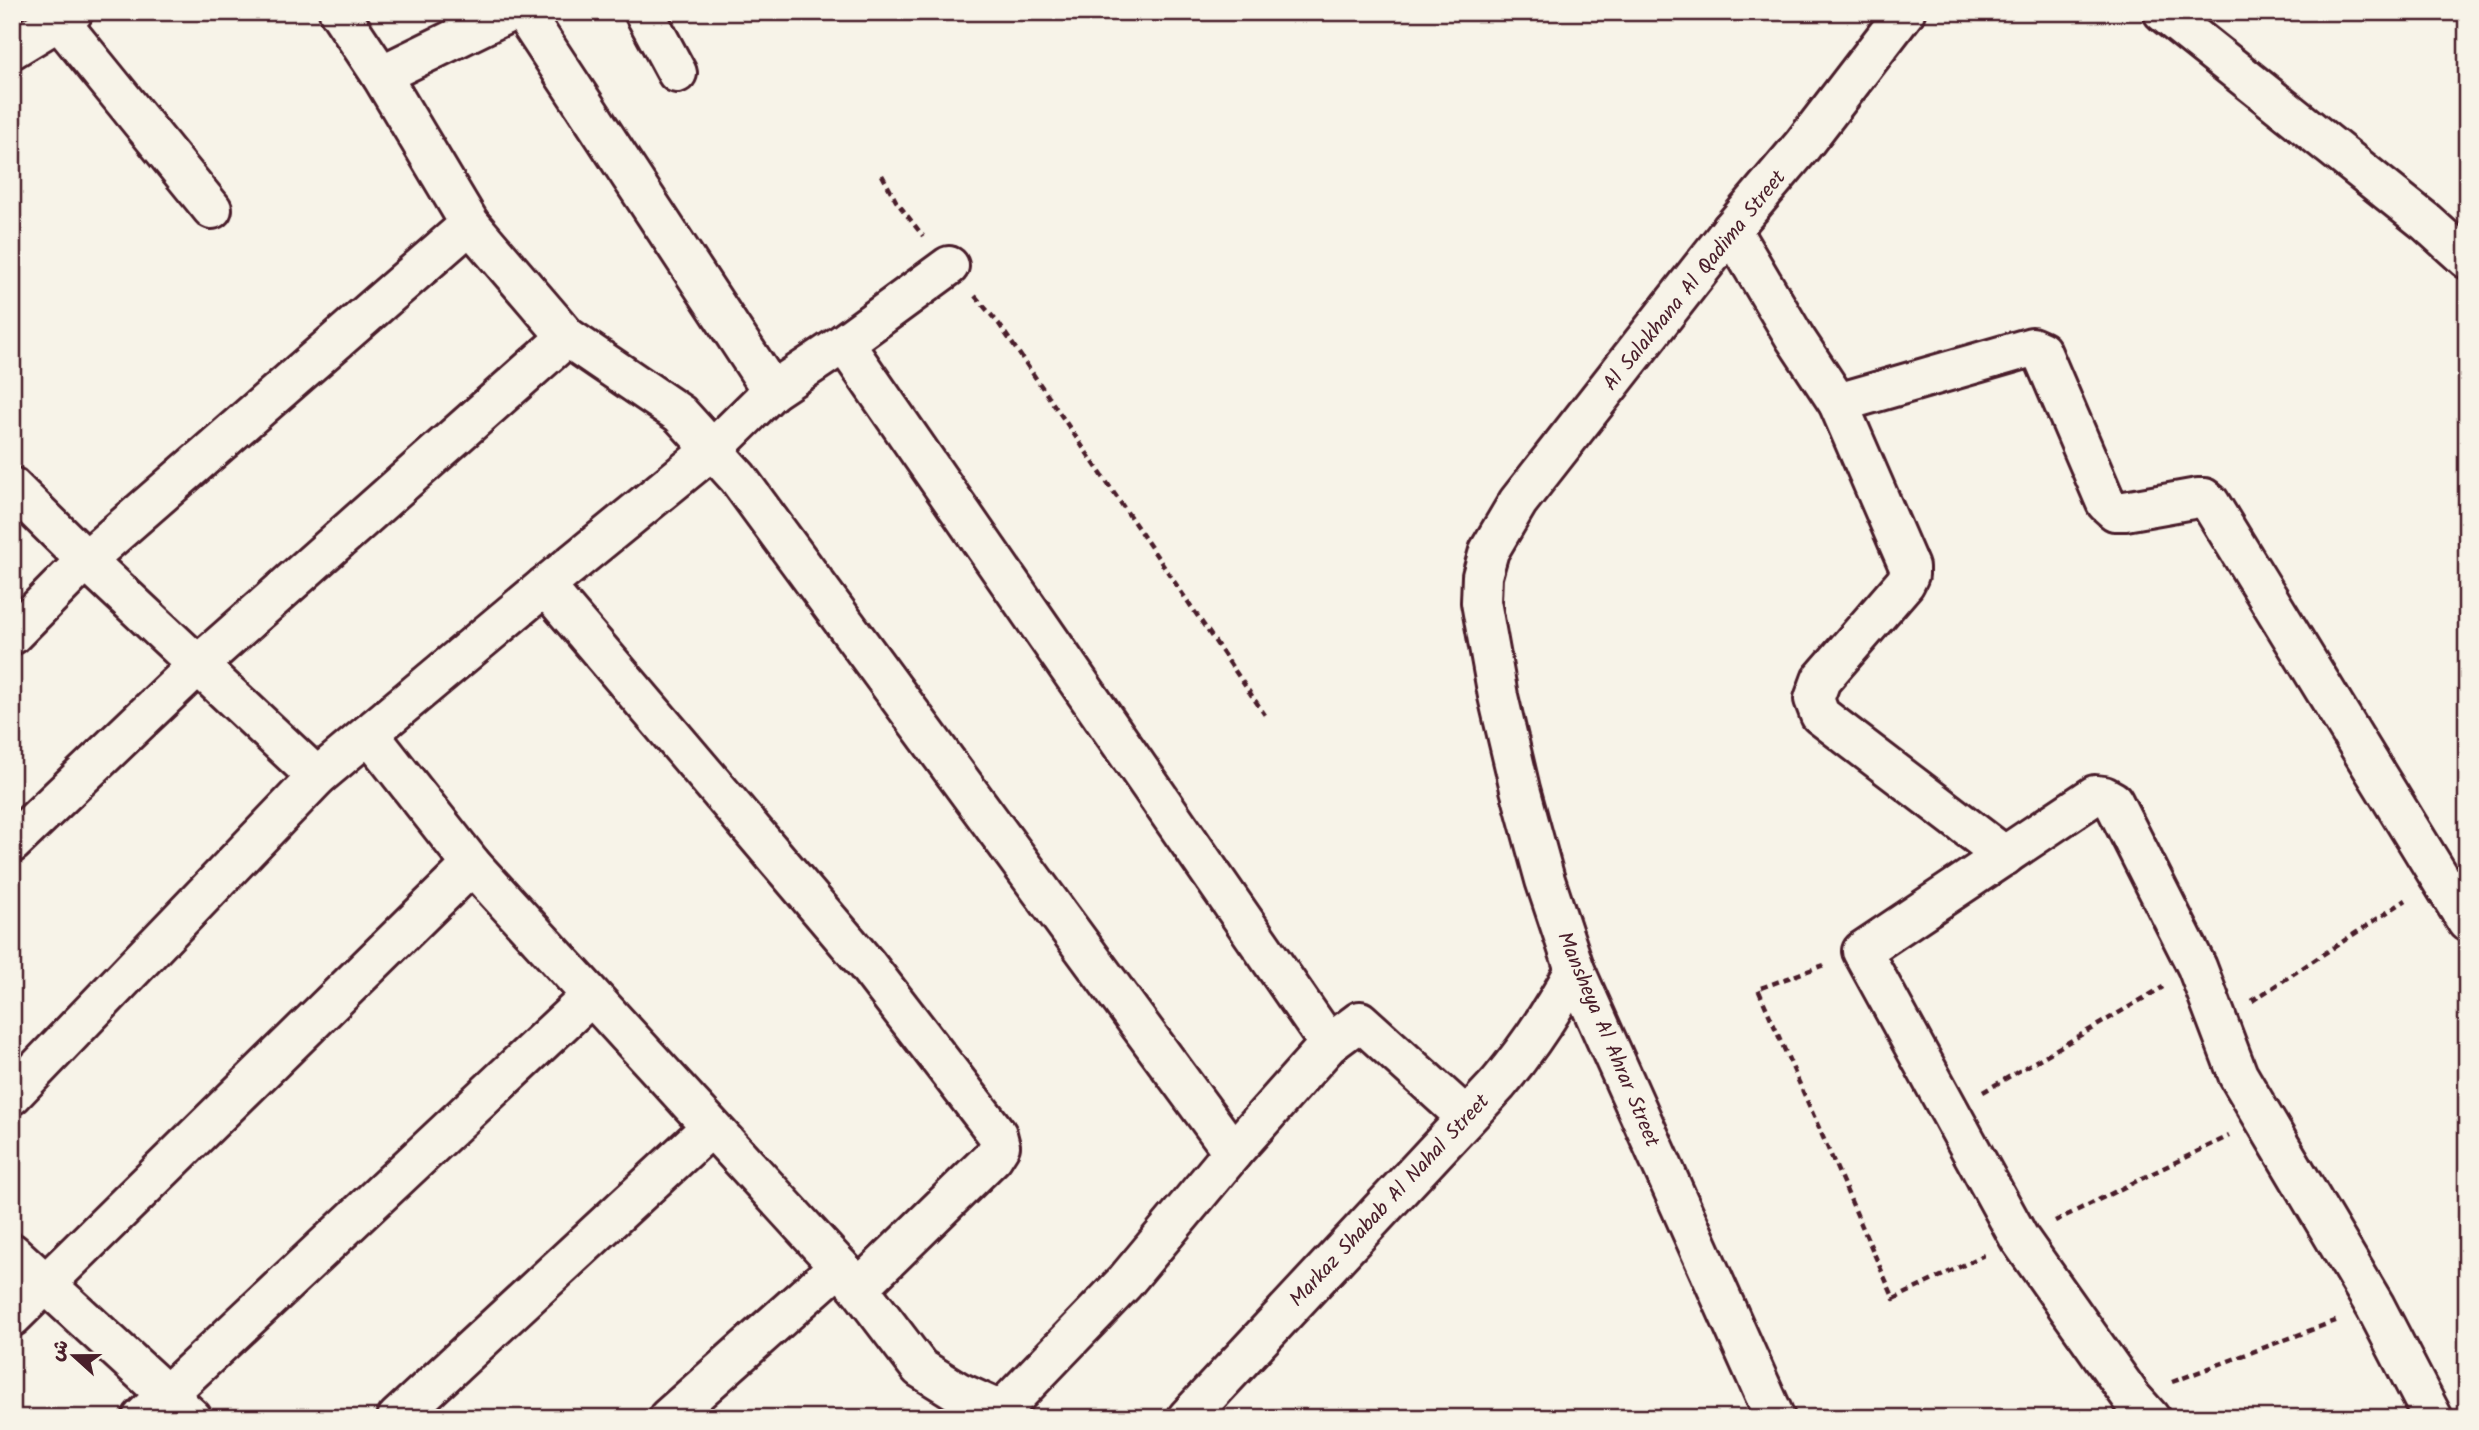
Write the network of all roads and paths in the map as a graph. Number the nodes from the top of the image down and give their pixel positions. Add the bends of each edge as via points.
1 (340, 12) edge
2 (510, 12) edge
3 (523, 12) edge
4 (644, 12) edge
5 (1905, 12) edge
6 (2163, 12) edge
7 (61, 15) edge
8 (12, 49) edge
9 (677, 73) dead end
10 (381, 75) junction
11 (882, 175) dead end
12 (212, 209) dead end
13 (470, 224) junction
14 (1731, 230) junction
15 (2467, 259) edge
16 (949, 265) junction
17 (567, 337) junction
18 (844, 343) junction
19 (772, 391) junction
20 (1838, 403) junction
21 (713, 449) junction
22 (12, 487) edge
23 (86, 560) junction
24 (545, 586) junction
25 (1481, 602) joint
26 (12, 635) edge
27 (198, 665) junction
28 (1265, 715) dead end
29 (369, 734) junction
30 (317, 777) junction
31 (12, 843) edge
32 (2004, 856) junction
33 (472, 864) junction
34 (2440, 878) junction
35 (2467, 922) edge
36 (1862, 951) junction
37 (2197, 967) junction
38 (1575, 970) junction
39 (591, 996) junction
40 (2219, 1022) junction
41 (1329, 1044) junction
42 (12, 1095) edge
43 (1950, 1111) junction
44 (1466, 1117) junction
45 (2265, 1119) junction
46 (711, 1128) junction
47 (1233, 1152) junction
48 (2019, 1238) junction
49 (12, 1253) edge
50 (849, 1277) junction
51 (44, 1284) junction
52 (2375, 1306) junction
53 (12, 1317) edge
54 (2141, 1408) edge
55 (167, 1410) edge
56 (1005, 1414) edge
57 (397, 1418) edge
58 (668, 1418) edge
59 (1186, 1418) edge
60 (1775, 1418) edge
61 (2433, 1418) edge

1 - 10 street
2 - 10 street
3 - 19 street
4 - 9 street
5 - 14 street, Al Salakhana Al Qadima Street
6 - 15 street
7 - 8 street
7 - 12 street
10 - 13 street
11 - 16 path via 912,225
13 - 17 street
13 - 23 street
14 - 20 street
14 - 25 street, Al Salakhana Al Qadima Street via 1518,502 1489,551
16 - 18 street
16 - 28 path via 999,324
17 - 21 street via 680,414
17 - 27 street
18 - 19 street
18 - 41 street
19 - 21 street
20 - 32 street via 1909,575 1821,680 1814,699 1820,715
20 - 34 street via 2032,347 2042,351 2106,503 2125,512 2198,498 2210,502
21 - 24 street
21 - 47 street
22 - 23 street
23 - 26 street
23 - 27 street
24 - 29 street
24 - 50 street via 867,965 997,1134 1000,1146 993,1157
25 - 38 street, Mansheya Al Ahrar Street via 1520,789
27 - 30 street
27 - 31 street
29 - 30 street
29 - 33 street
30 - 42 street
32 - 36 street
32 - 37 street via 2095,795 2113,801
33 - 39 street
33 - 51 street
34 - 35 street
34 - 40 path
36 - 43 street
36 - 48 path via 1758,989 1894,1299
37 - 40 street
37 - 43 path
38 - 44 street, Markaz Shabab Al Nahal Street via 1527,1048
38 - 60 street, Mansheya Al Ahrar Street
39 - 46 street
39 - 55 street
40 - 45 street via 2238,1075
41 - 44 street via 1360,1021
41 - 47 street
43 - 48 street
44 - 59 street, Markaz Shabab Al Nahal Street
45 - 48 path
45 - 52 street
46 - 50 street
46 - 57 street
47 - 56 street via 1124,1283
48 - 54 street
49 - 51 street
50 - 56 street via 920,1368
50 - 58 street
51 - 53 street
51 - 55 street
52 - 54 path
52 - 61 street

